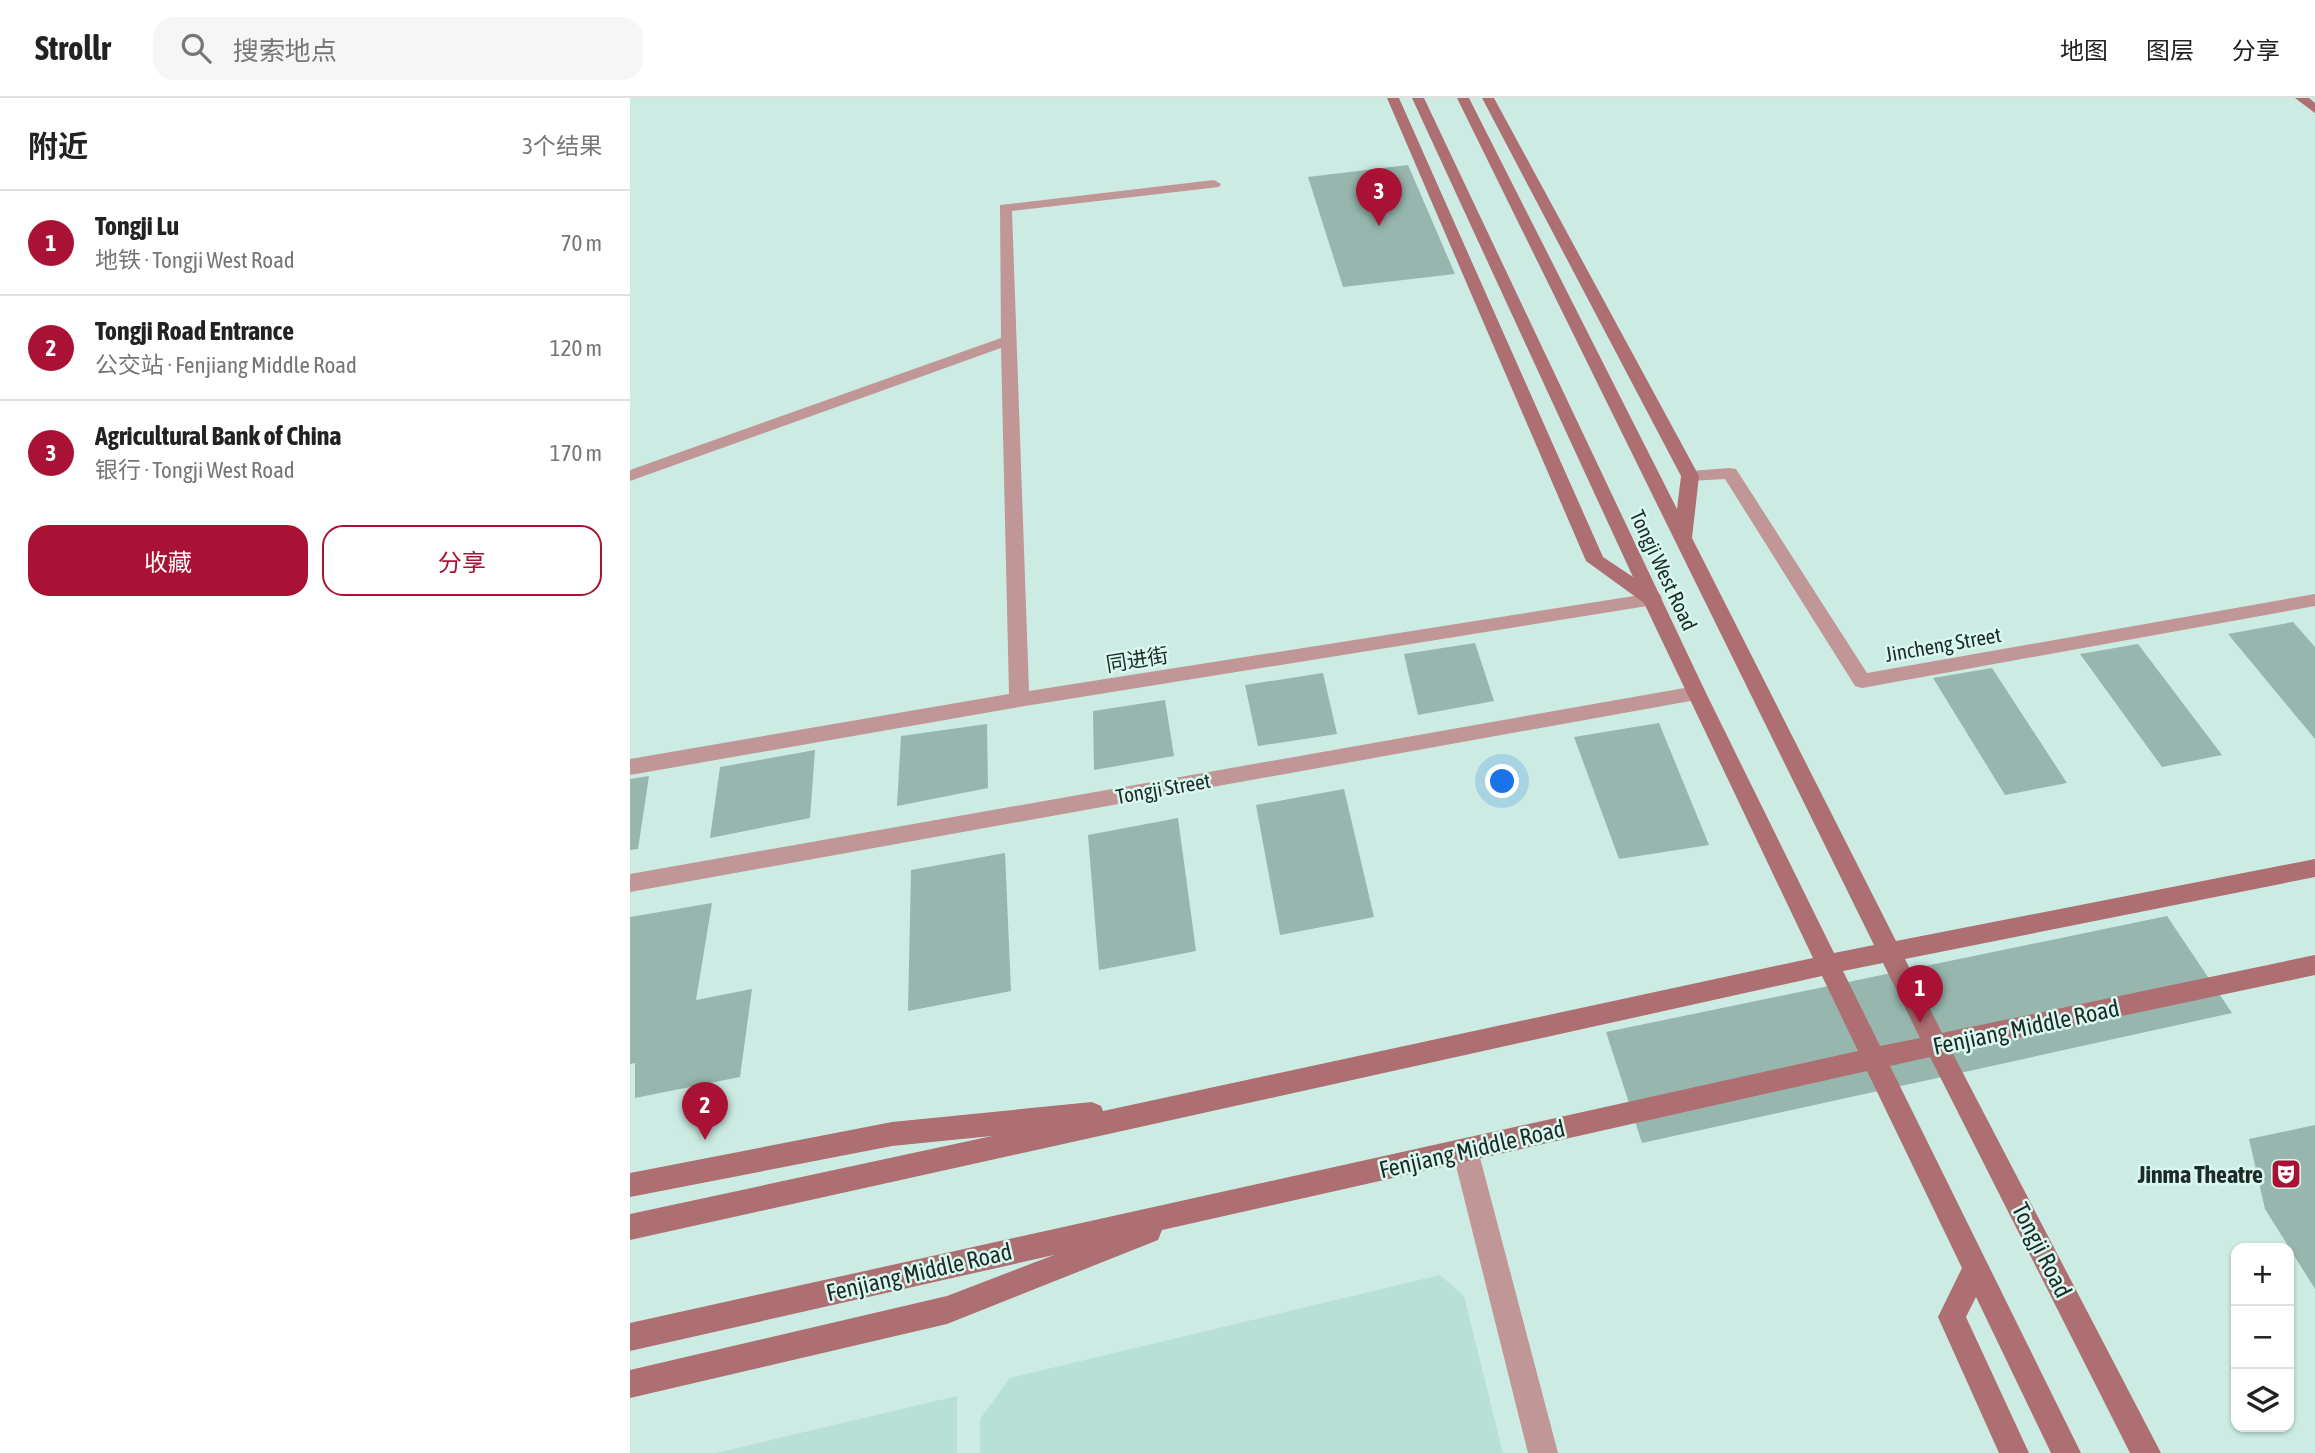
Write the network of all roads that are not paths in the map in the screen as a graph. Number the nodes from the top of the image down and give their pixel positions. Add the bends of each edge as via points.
1 (1393, 98) edge
2 (1418, 98) edge
3 (1463, 98) edge
4 (1488, 98) edge
5 (2301, 98) edge
6 (2315, 109) edge
7 (1491, 155) junction
8 (1214, 184) dead end
9 (1538, 191) junction
10 (1530, 230) junction
11 (1009, 341) junction
12 (630, 476) edge
13 (1690, 476) junction
14 (1683, 538) junction
15 (1653, 599) junction
16 (2315, 600) edge
17 (1696, 693) junction
18 (1019, 701) junction
19 (630, 767) edge
20 (2315, 868) edge
21 (630, 883) edge
22 (1889, 952) junction
23 (1829, 964) junction
24 (2315, 965) edge
25 (1937, 1047) junction
26 (1875, 1058) junction
27 (1191, 1104) junction
28 (1465, 1150) junction
29 (630, 1185) edge
30 (1213, 1206) junction
31 (630, 1227) edge
32 (1977, 1266) junction
33 (630, 1337) edge
34 (630, 1384) edge
35 (1543, 1453) edge
36 (2014, 1453) edge
37 (2066, 1453) edge
38 (2146, 1453) edge

1 - 15 main road via 1595,561
2 - 15 main road, Tongji West Road
3 - 7 main road, Tongji West Road
4 - 9 main road
5 - 6 main road
7 - 9 main road
7 - 10 main road, Tongji West Road
8 - 11 street via 1005,208
9 - 10 main road
9 - 13 main road
10 - 14 main road, Tongji West Road
11 - 12 street
11 - 18 street
13 - 14 main road
13 - 16 street, Jincheng Street via 1730,473 1862,681
14 - 22 main road, Tongji West Road
15 - 17 main road, Tongji West Road
15 - 18 street, 同进街
17 - 21 street, Tongji Street
17 - 23 main road, Tongji West Road
18 - 19 street, 同进街
20 - 22 main road
22 - 23 main road
22 - 25 main road, Tongji West Road
23 - 26 main road, Tongji West Road
23 - 27 main road
24 - 25 main road, Fenjiang Middle Road
25 - 26 main road, Fenjiang Middle Road
25 - 38 main road, Tongji Road
26 - 28 main road, Fenjiang Middle Road
26 - 32 main road
27 - 29 main road via 892,1134
27 - 31 main road
28 - 30 main road, Fenjiang Middle Road
28 - 35 street
30 - 33 main road, Fenjiang Middle Road
30 - 34 main road via 947,1310
32 - 36 main road via 1952,1317
32 - 37 main road

